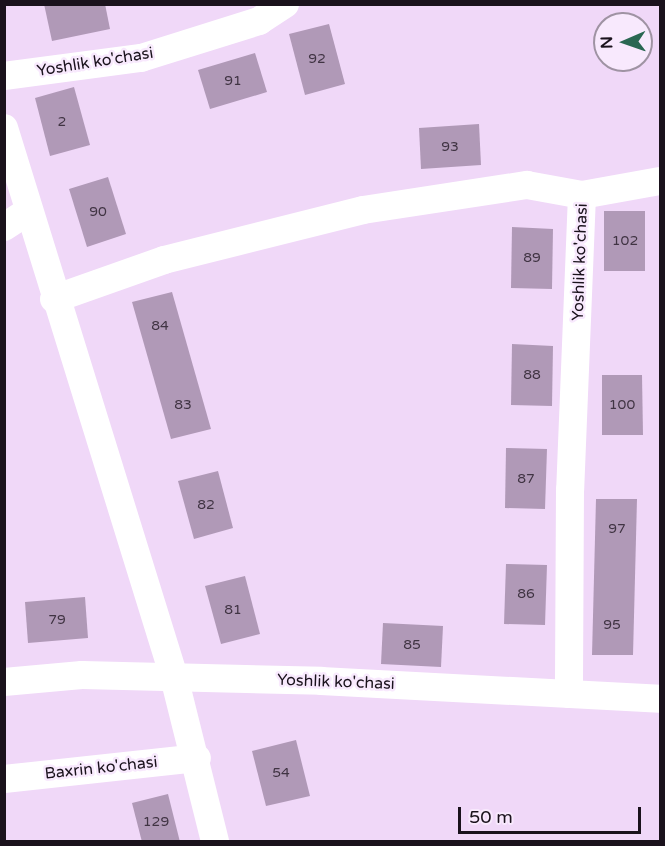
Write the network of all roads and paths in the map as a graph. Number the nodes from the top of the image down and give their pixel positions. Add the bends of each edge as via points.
1 (285, 4) edge
2 (4, 76) edge
3 (4, 128) edge
4 (660, 181) edge
5 (582, 195) junction
6 (16, 220) edge
7 (54, 299) junction
8 (174, 677) junction
9 (4, 682) edge
10 (569, 694) junction
11 (660, 699) edge
12 (196, 758) junction
13 (4, 779) edge
14 (215, 842) edge

1 - 2 street, Yoshlik ko'chasi via 259,21 141,58
3 - 6 street
4 - 5 street
5 - 7 street, Yoshlik ko'chasi via 527,185 363,210 164,261
5 - 10 street, Yoshlik ko'chasi via 570,490
6 - 7 street
7 - 8 street
8 - 9 street, Yoshlik ko'chasi via 82,675
8 - 10 street, Yoshlik ko'chasi
8 - 12 street
10 - 11 street, Yoshlik ko'chasi
12 - 13 street, Baxrin ko'chasi
12 - 14 street

